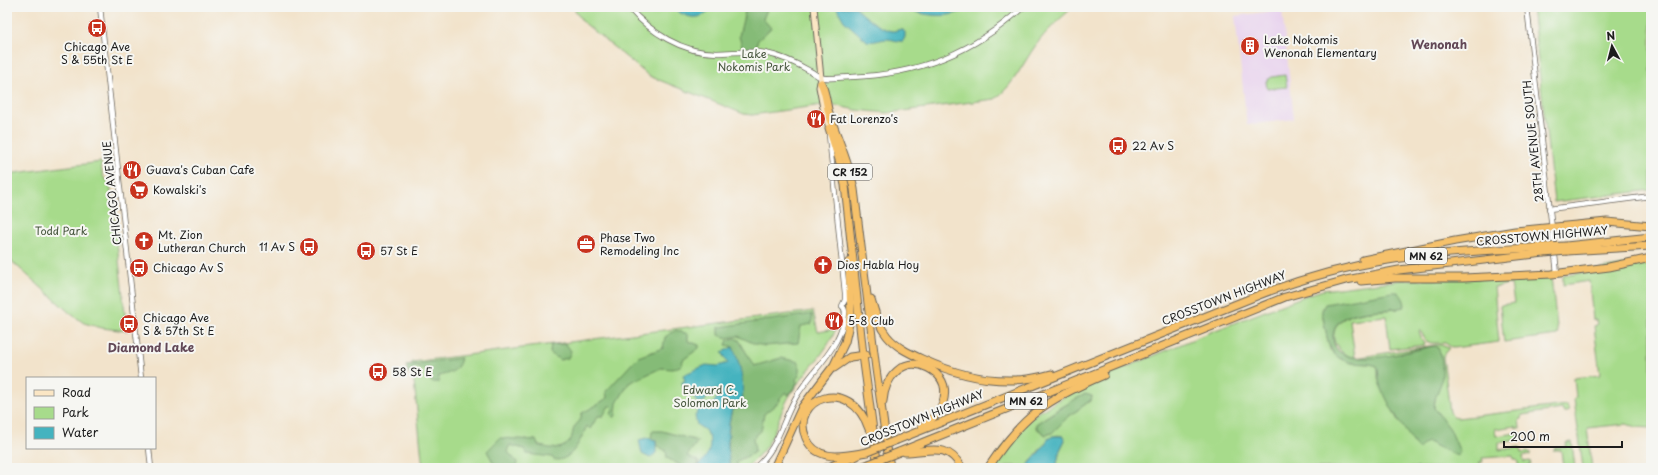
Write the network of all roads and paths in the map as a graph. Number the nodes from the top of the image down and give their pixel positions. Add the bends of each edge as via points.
1 (100, 7) edge
2 (628, 7) edge
3 (814, 7) edge
4 (1023, 7) edge
5 (1527, 7) edge
6 (821, 80) junction
7 (829, 128) junction
8 (1651, 196) edge
9 (1549, 209) junction
10 (849, 224) junction
11 (1651, 226) edge
12 (1551, 227) junction
13 (1651, 237) edge
14 (1651, 246) edge
15 (1566, 249) junction
16 (1544, 250) junction
17 (1651, 258) edge
18 (1557, 273) junction
19 (866, 277) junction
20 (1311, 277) junction
21 (1325, 285) junction
22 (1154, 350) junction
23 (863, 355) junction
24 (1095, 360) junction
25 (876, 369) junction
26 (141, 377) edge
27 (819, 384) junction
28 (884, 422) junction
29 (897, 440) junction
30 (873, 441) junction
31 (149, 449) edge
32 (866, 452) junction
33 (899, 452) junction
34 (890, 464) edge
35 (866, 466) edge
36 (877, 466) edge
37 (151, 468) edge
38 (755, 468) edge
39 (774, 468) edge
40 (826, 468) edge
41 (859, 468) edge
42 (962, 468) edge
43 (988, 468) edge

1 - 26 street, CHICAGO AVENUE
2 - 6 street via 637,18 658,34 687,47 715,53 754,52 776,55 794,62
3 - 6 main road, CR 152
4 - 6 street via 997,30 941,60 877,76
5 - 9 street, 28TH AVENUE SOUTH
6 - 7 main road, CR 152 via 819,87 822,108
6 - 19 highway, CR 152 via 853,182
7 - 10 highway, CR 152 via 843,174
7 - 38 street via 845,292 842,306 845,311 844,317 833,348 796,396 775,444
8 - 9 street
9 - 12 street, 28TH AVENUE SOUTH
10 - 23 highway, CR 152
10 - 27 highway via 850,325 842,350
11 - 12 highway via 1607,222
12 - 18 street, 28TH AVENUE SOUTH
12 - 20 highway via 1455,241 1348,263
13 - 15 highway, CROSSTOWN HIGHWAY / MN 62
14 - 15 highway, CROSSTOWN HIGHWAY / MN 62
15 - 16 highway, CROSSTOWN HIGHWAY / MN 62, bridge
16 - 20 highway, CROSSTOWN HIGHWAY / MN 62 via 1388,260
16 - 21 highway, CROSSTOWN HIGHWAY / MN 62 via 1406,269
17 - 18 highway via 1609,267
18 - 21 highway via 1463,278 1395,278
19 - 24 highway via 879,324 890,340 912,354 954,372 987,379 1023,379 1043,376
19 - 25 highway, CR 152
20 - 24 highway, CROSSTOWN HIGHWAY / MN 62 via 1258,295
21 - 22 highway, CROSSTOWN HIGHWAY / MN 62 via 1285,298
22 - 33 highway, CROSSTOWN HIGHWAY / MN 62
22 - 43 highway via 1073,388 1035,412 1010,436
23 - 25 highway via 870,357
23 - 27 highway via 843,361
23 - 30 highway, CR 152
24 - 29 highway, CROSSTOWN HIGHWAY / MN 62
25 - 28 highway, CR 152
27 - 39 highway via 798,415
28 - 29 highway via 884,390 894,373 908,366 918,365 928,368 936,375 943,385 942,408 932,420
28 - 34 highway, CR 152
29 - 32 highway, CROSSTOWN HIGHWAY / MN 62, bridge
30 - 32 highway via 864,416 848,401 838,397 827,397 817,401 808,410 804,432 807,442 814,450 830,456
30 - 36 highway, CR 152
31 - 37 street
32 - 40 highway, CROSSTOWN HIGHWAY / MN 62
33 - 35 highway, CROSSTOWN HIGHWAY / MN 62, bridge
33 - 42 highway via 943,450 956,459
35 - 41 highway, CROSSTOWN HIGHWAY / MN 62

